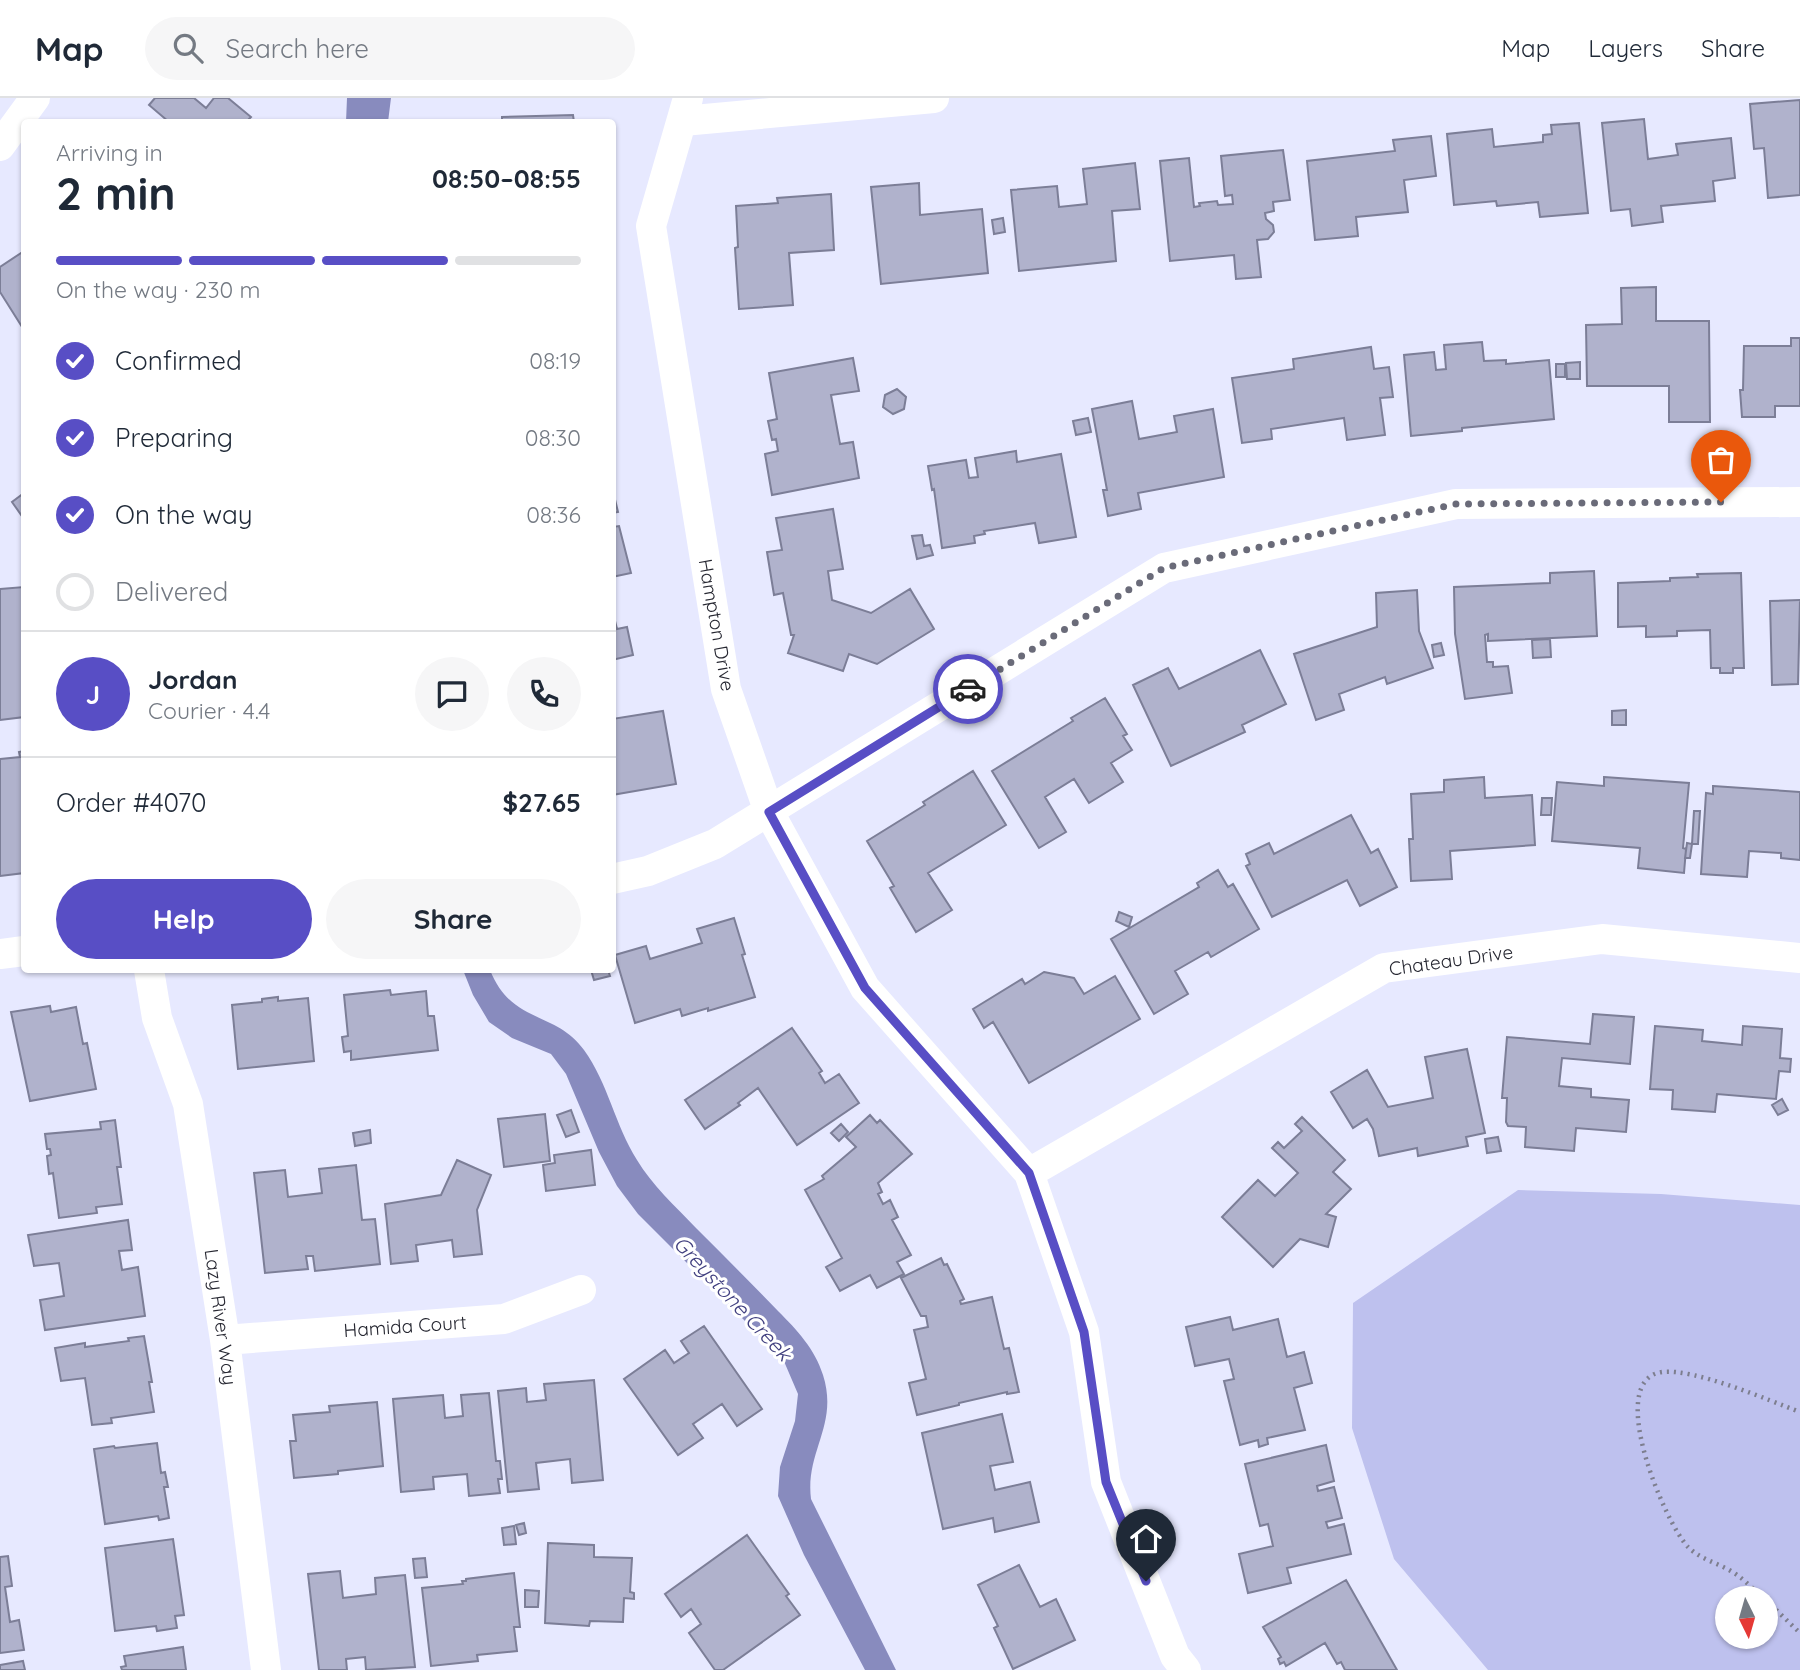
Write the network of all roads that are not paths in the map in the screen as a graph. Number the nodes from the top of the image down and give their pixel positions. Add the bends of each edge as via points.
1 (35, 98) edge
2 (934, 98) edge
3 (685, 110) edge
4 (0, 146) edge
5 (1800, 502) edge
6 (769, 812) junction
7 (616, 878) edge
8 (21, 951) edge
9 (0, 954) edge
10 (1800, 958) edge
11 (150, 973) edge
12 (1029, 1173) junction
13 (581, 1290) dead end
14 (225, 1340) junction
15 (266, 1670) edge
16 (1186, 1670) edge

1 - 4 street
2 - 3 street
3 - 6 street, Hampton Drive via 651,226 726,689
5 - 6 street via 1456,504 1164,568
6 - 7 street via 715,844 648,871
6 - 12 street, Hampton Drive via 865,988
8 - 9 street
10 - 12 street, Chateau Drive via 1602,939 1384,968
11 - 14 street, Lazy River Way via 157,1018 188,1104
12 - 16 street, Hampton Drive via 1084,1332 1106,1482 1175,1656
13 - 14 street, Hamida Court via 504,1319
14 - 15 street, Lazy River Way

